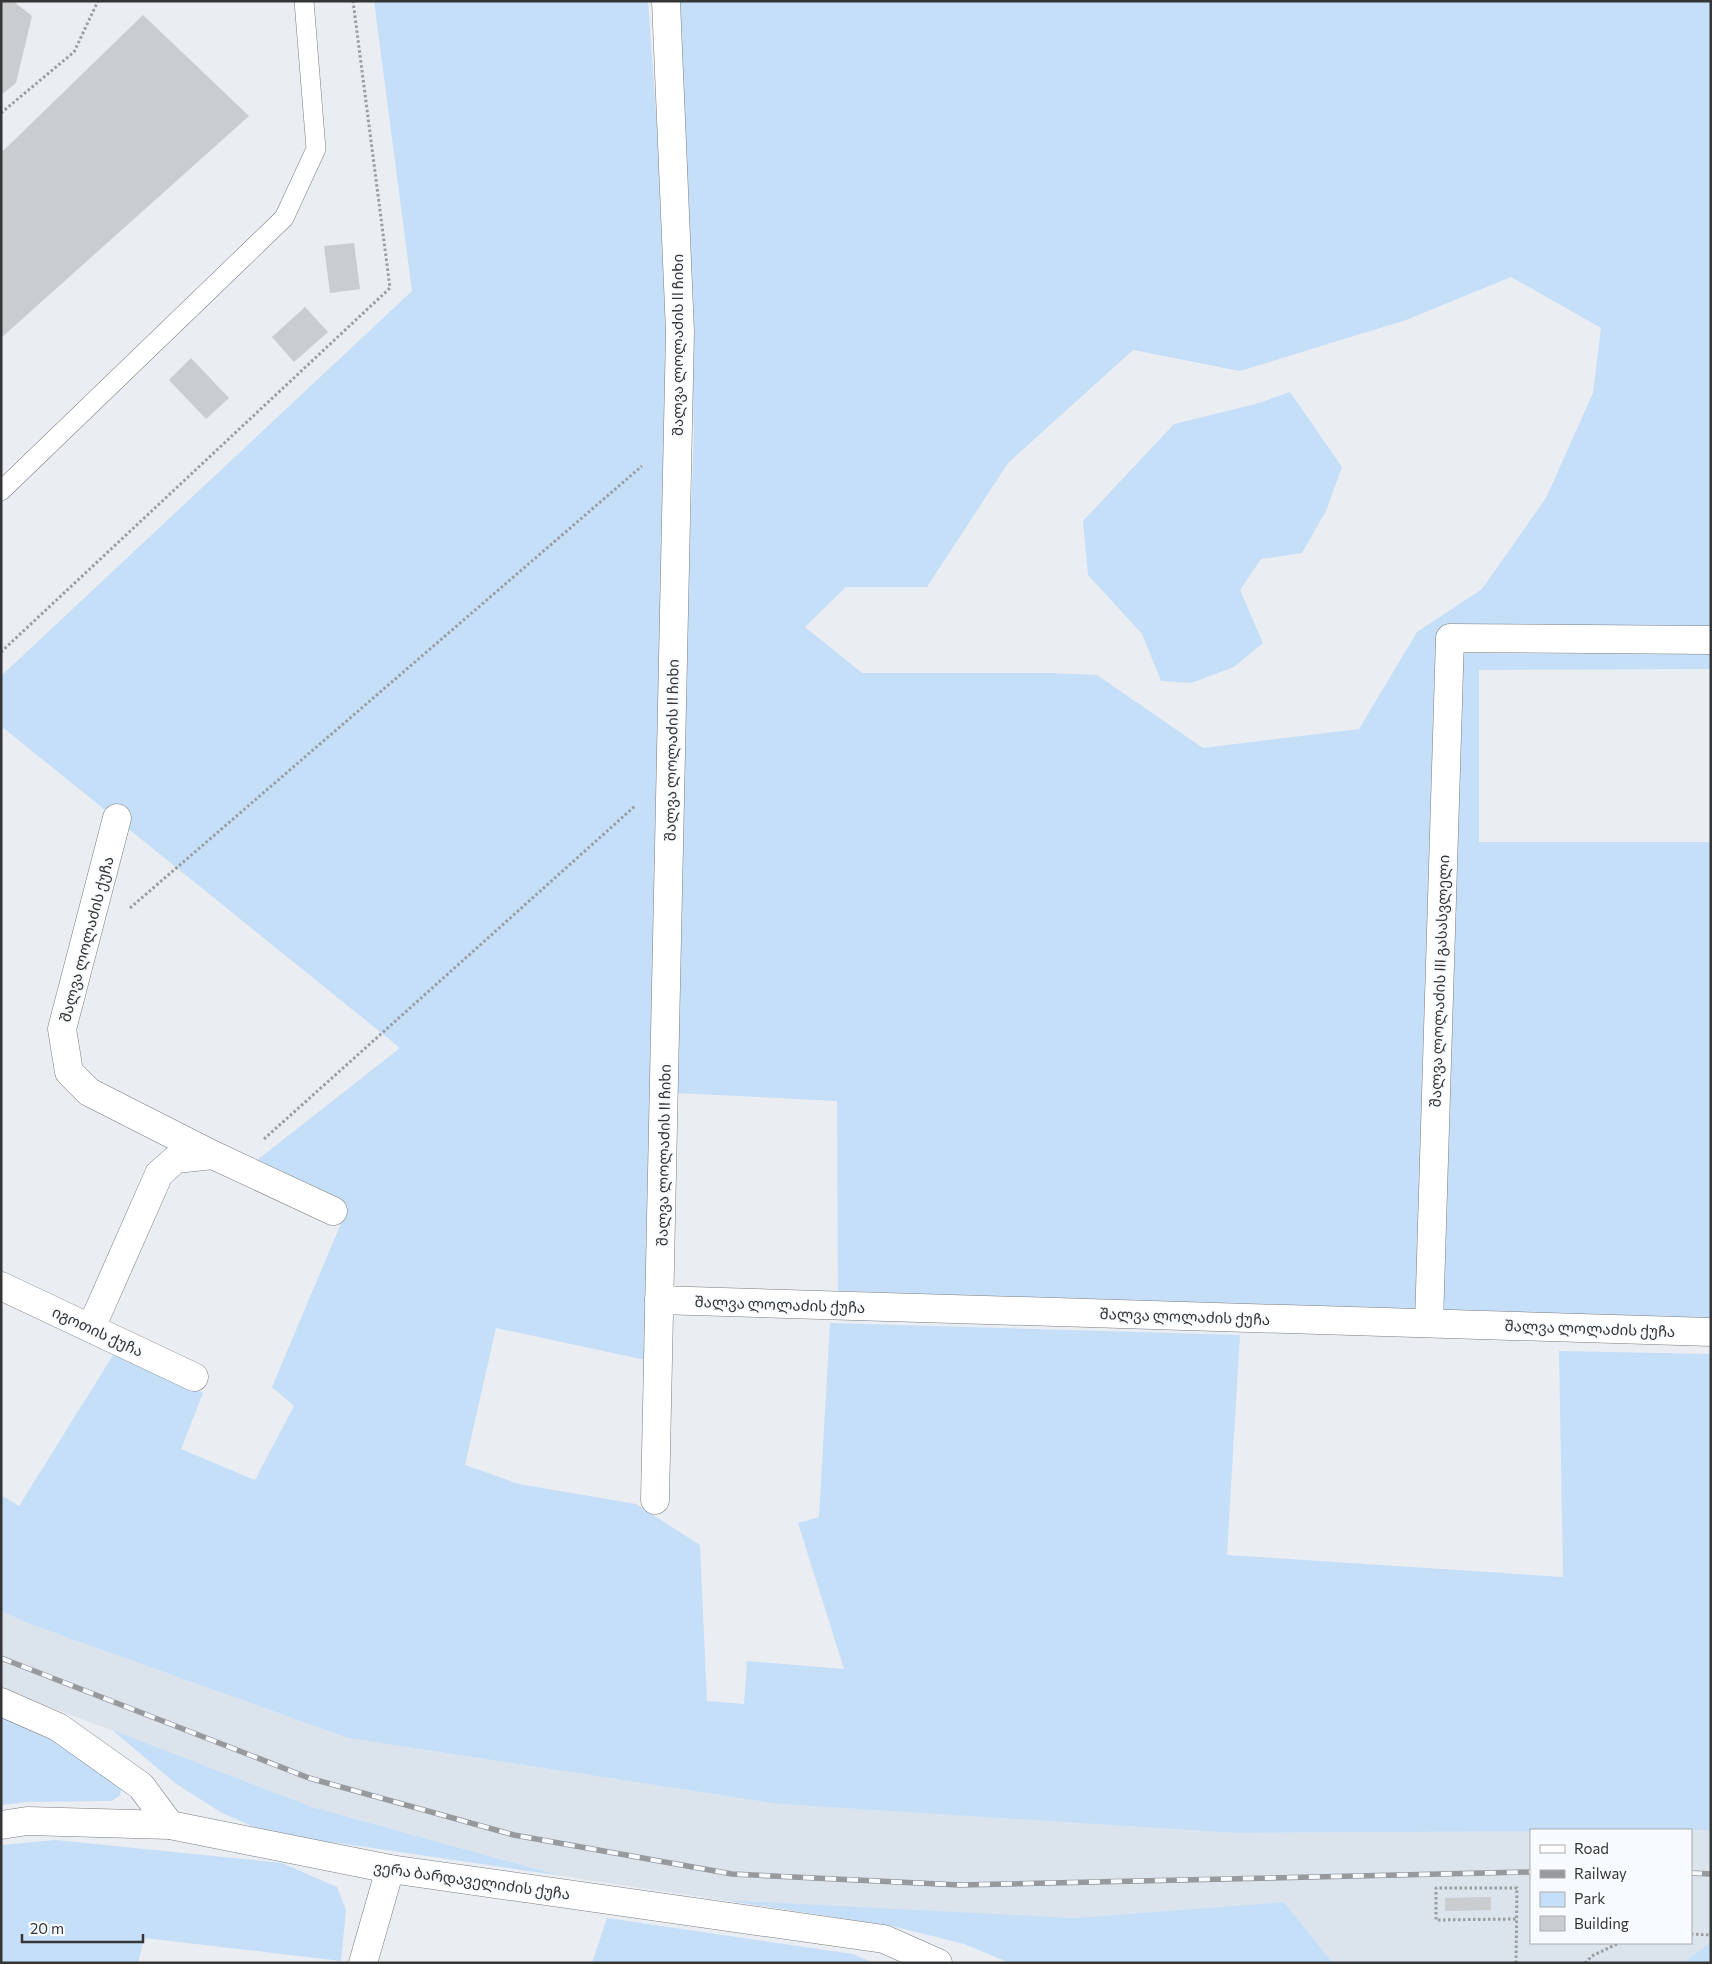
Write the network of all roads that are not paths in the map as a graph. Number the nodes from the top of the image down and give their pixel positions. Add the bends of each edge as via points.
1 (304, 1) edge
2 (666, 1) edge
3 (1, 491) edge
4 (1711, 640) edge
5 (117, 818) dead end
6 (224, 1160) junction
7 (333, 1211) dead end
8 (1, 1286) edge
9 (660, 1300) junction
10 (1429, 1323) junction
11 (91, 1328) junction
12 (1711, 1332) edge
13 (194, 1376) dead end
14 (655, 1500) dead end
15 (1, 1702) edge
16 (1, 1825) edge
17 (170, 1825) junction
18 (390, 1869) junction
19 (363, 1963) edge
20 (938, 1963) edge

1 - 3 lane via 316,149 284,218
2 - 9 street, შალვა ლოლაძის II ჩიხი via 680,332
4 - 10 street, შალვა ლოლაძის III გასასვლელი via 1450,638
5 - 6 street, შალვა ლოლაძის ქუჩა via 62,1029 69,1072 89,1092
6 - 7 street, შალვა ლოლაძის ქუჩა
6 - 11 street, შალვა ლოლაძის ქუჩა via 176,1158 159,1174
8 - 11 street, იგოთის ქუჩა
9 - 10 street, შალვა ლოლაძის ქუჩა
9 - 14 street, შალვა ლოლაძის II ჩიხი
10 - 12 street, შალვა ლოლაძის ქუჩა
11 - 13 street, იგოთის ქუჩა
15 - 17 street via 58,1727 141,1786
16 - 17 street, ვერა ბარდაველიძის ქუჩა via 28,1821
17 - 18 street, ვერა ბარდაველიძის ქუჩა
18 - 19 street
18 - 20 street, ვერა ბარდაველიძის ქუჩა via 884,1939

